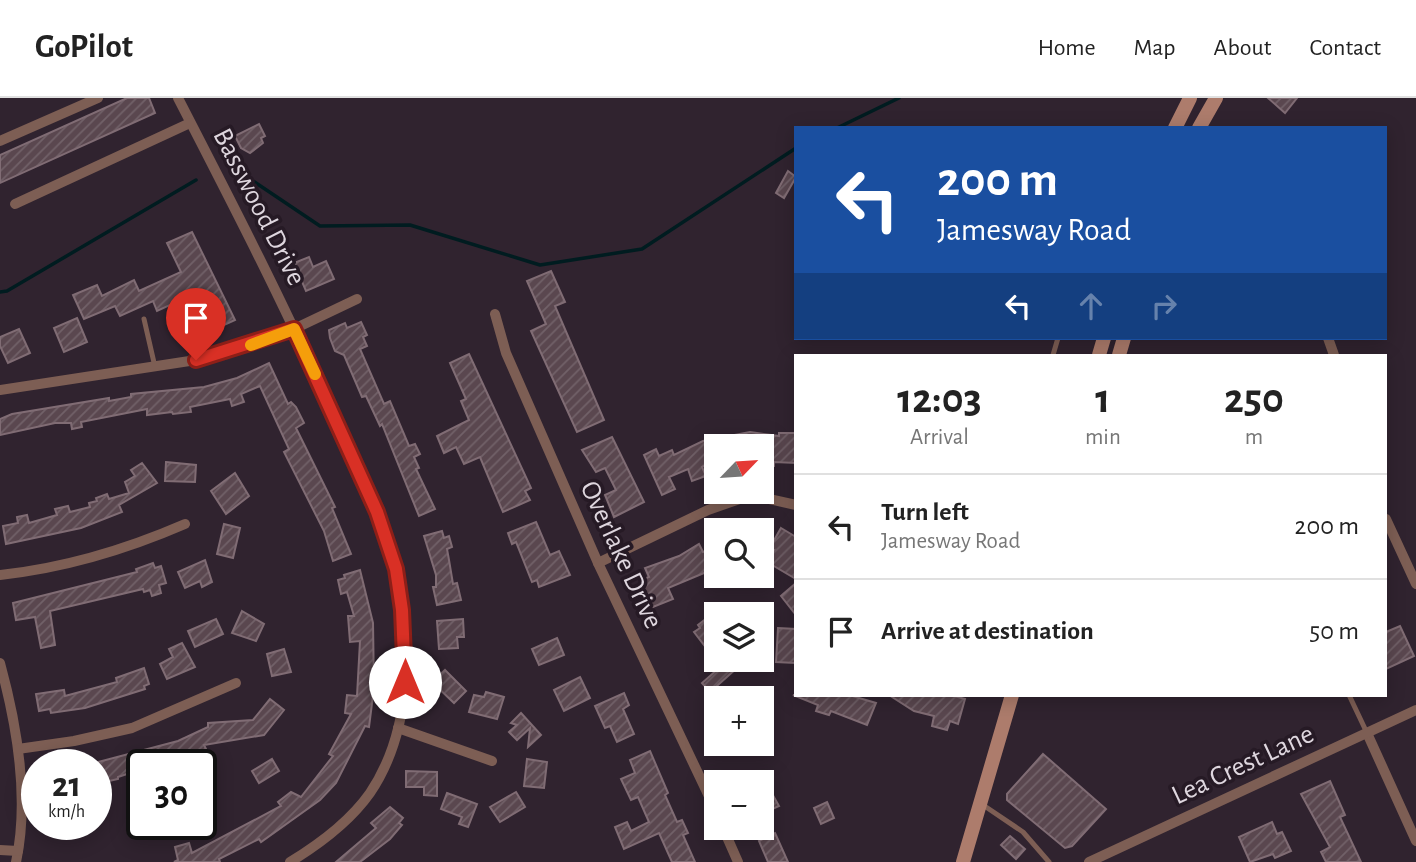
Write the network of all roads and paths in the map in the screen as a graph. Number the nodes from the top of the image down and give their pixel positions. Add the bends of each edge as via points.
1 (98, 98) edge
2 (178, 98) edge
3 (1189, 98) edge
4 (1216, 98) edge
5 (190, 123) junction
6 (1176, 126) edge
7 (1200, 126) edge
8 (0, 141) edge
9 (15, 204) dead end
10 (356, 299) dead end
11 (495, 314) dead end
12 (177, 316) dead end
13 (144, 320) dead end
14 (294, 329) junction
15 (196, 360) junction
16 (155, 367) junction
17 (0, 390) edge
18 (794, 505) edge
19 (1387, 521) edge
20 (185, 524) dead end
21 (598, 563) junction
22 (0, 575) edge
23 (1416, 584) edge
24 (0, 663) edge
25 (236, 683) dead end
26 (1011, 697) edge
27 (1350, 697) edge
28 (1416, 710) edge
29 (398, 728) junction
30 (1367, 733) junction
31 (18, 749) junction
32 (492, 761) dead end
33 (704, 786) edge
34 (979, 802) junction
35 (728, 840) edge
36 (1416, 841) edge
37 (0, 850) edge
38 (17, 857) edge
39 (290, 862) edge
40 (738, 862) edge
41 (962, 862) edge
42 (1049, 862) edge
43 (1089, 862) edge

1 - 8 street
2 - 5 street, Basswood Drive
3 - 6 main road
4 - 7 main road
5 - 9 street
5 - 14 street, Basswood Drive
10 - 14 street
11 - 21 street, Overlake Drive via 506,353
12 - 15 lane
13 - 16 lane
14 - 15 street
14 - 29 street, Basswood Drive via 377,512 396,569 405,650
15 - 16 street
16 - 17 street
18 - 21 street via 751,495 708,510
19 - 23 street
20 - 22 street via 71,565
21 - 33 street, Overlake Drive
24 - 31 street
25 - 31 street via 132,728
26 - 34 main road
27 - 30 lane
28 - 30 street, Lea Crest Lane
29 - 32 street
29 - 39 street, Basswood Drive via 369,794 350,816
30 - 36 street
30 - 43 street, Lea Crest Lane
31 - 38 street
34 - 41 main road
34 - 42 lane via 1023,832
35 - 40 street
37 - 38 street

